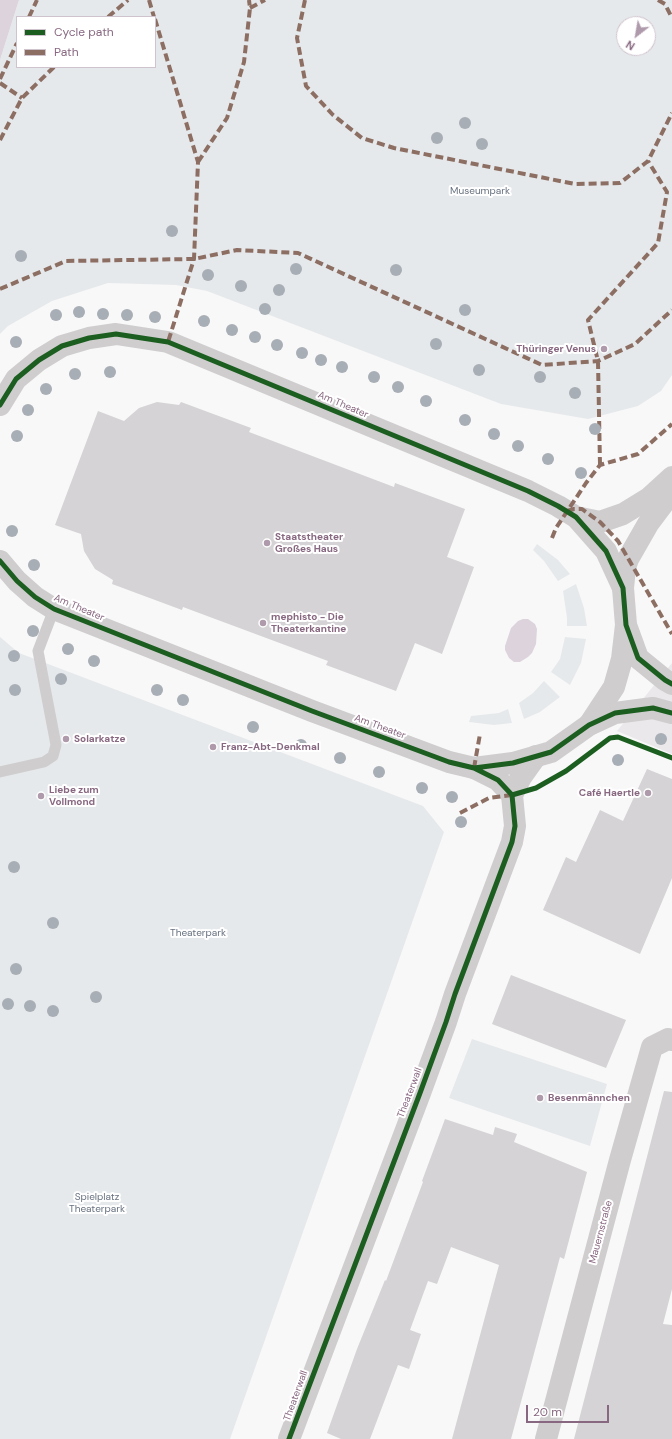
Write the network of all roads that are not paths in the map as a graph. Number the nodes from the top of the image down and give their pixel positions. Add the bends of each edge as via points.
1 (0, 405) edge
2 (672, 477) edge
3 (672, 492) edge
4 (576, 517) junction
5 (0, 561) edge
6 (622, 588) junction
7 (54, 609) junction
8 (626, 625) junction
9 (672, 684) edge
10 (672, 713) edge
11 (589, 725) junction
12 (536, 756) junction
13 (474, 768) junction
14 (0, 772) edge
15 (512, 795) junction
16 (672, 1040) edge
17 (290, 1439) edge
18 (546, 1439) edge

1 - 4 street, Am Theater via 16,379 39,360 62,346 116,334 168,342 528,491
2 - 4 street via 649,498 623,514 600,522
3 - 6 street via 648,524 628,559
4 - 6 street, Am Theater via 606,551
5 - 7 street, Am Theater via 17,581
6 - 8 street, Am Theater
7 - 13 street, Am Theater via 326,716 449,762
7 - 14 lane via 38,652 56,745 53,756 44,762
8 - 9 street via 638,658
8 - 11 street, Am Theater via 622,659 614,687
10 - 11 street via 653,708 615,713
11 - 12 street, Am Theater via 551,752
12 - 13 street, Am Theater via 513,764
12 - 15 street
13 - 15 street via 498,780
15 - 17 street, Theaterwall via 515,826 512,842
16 - 18 street, Mauernstraße via 668,1039 652,1047

